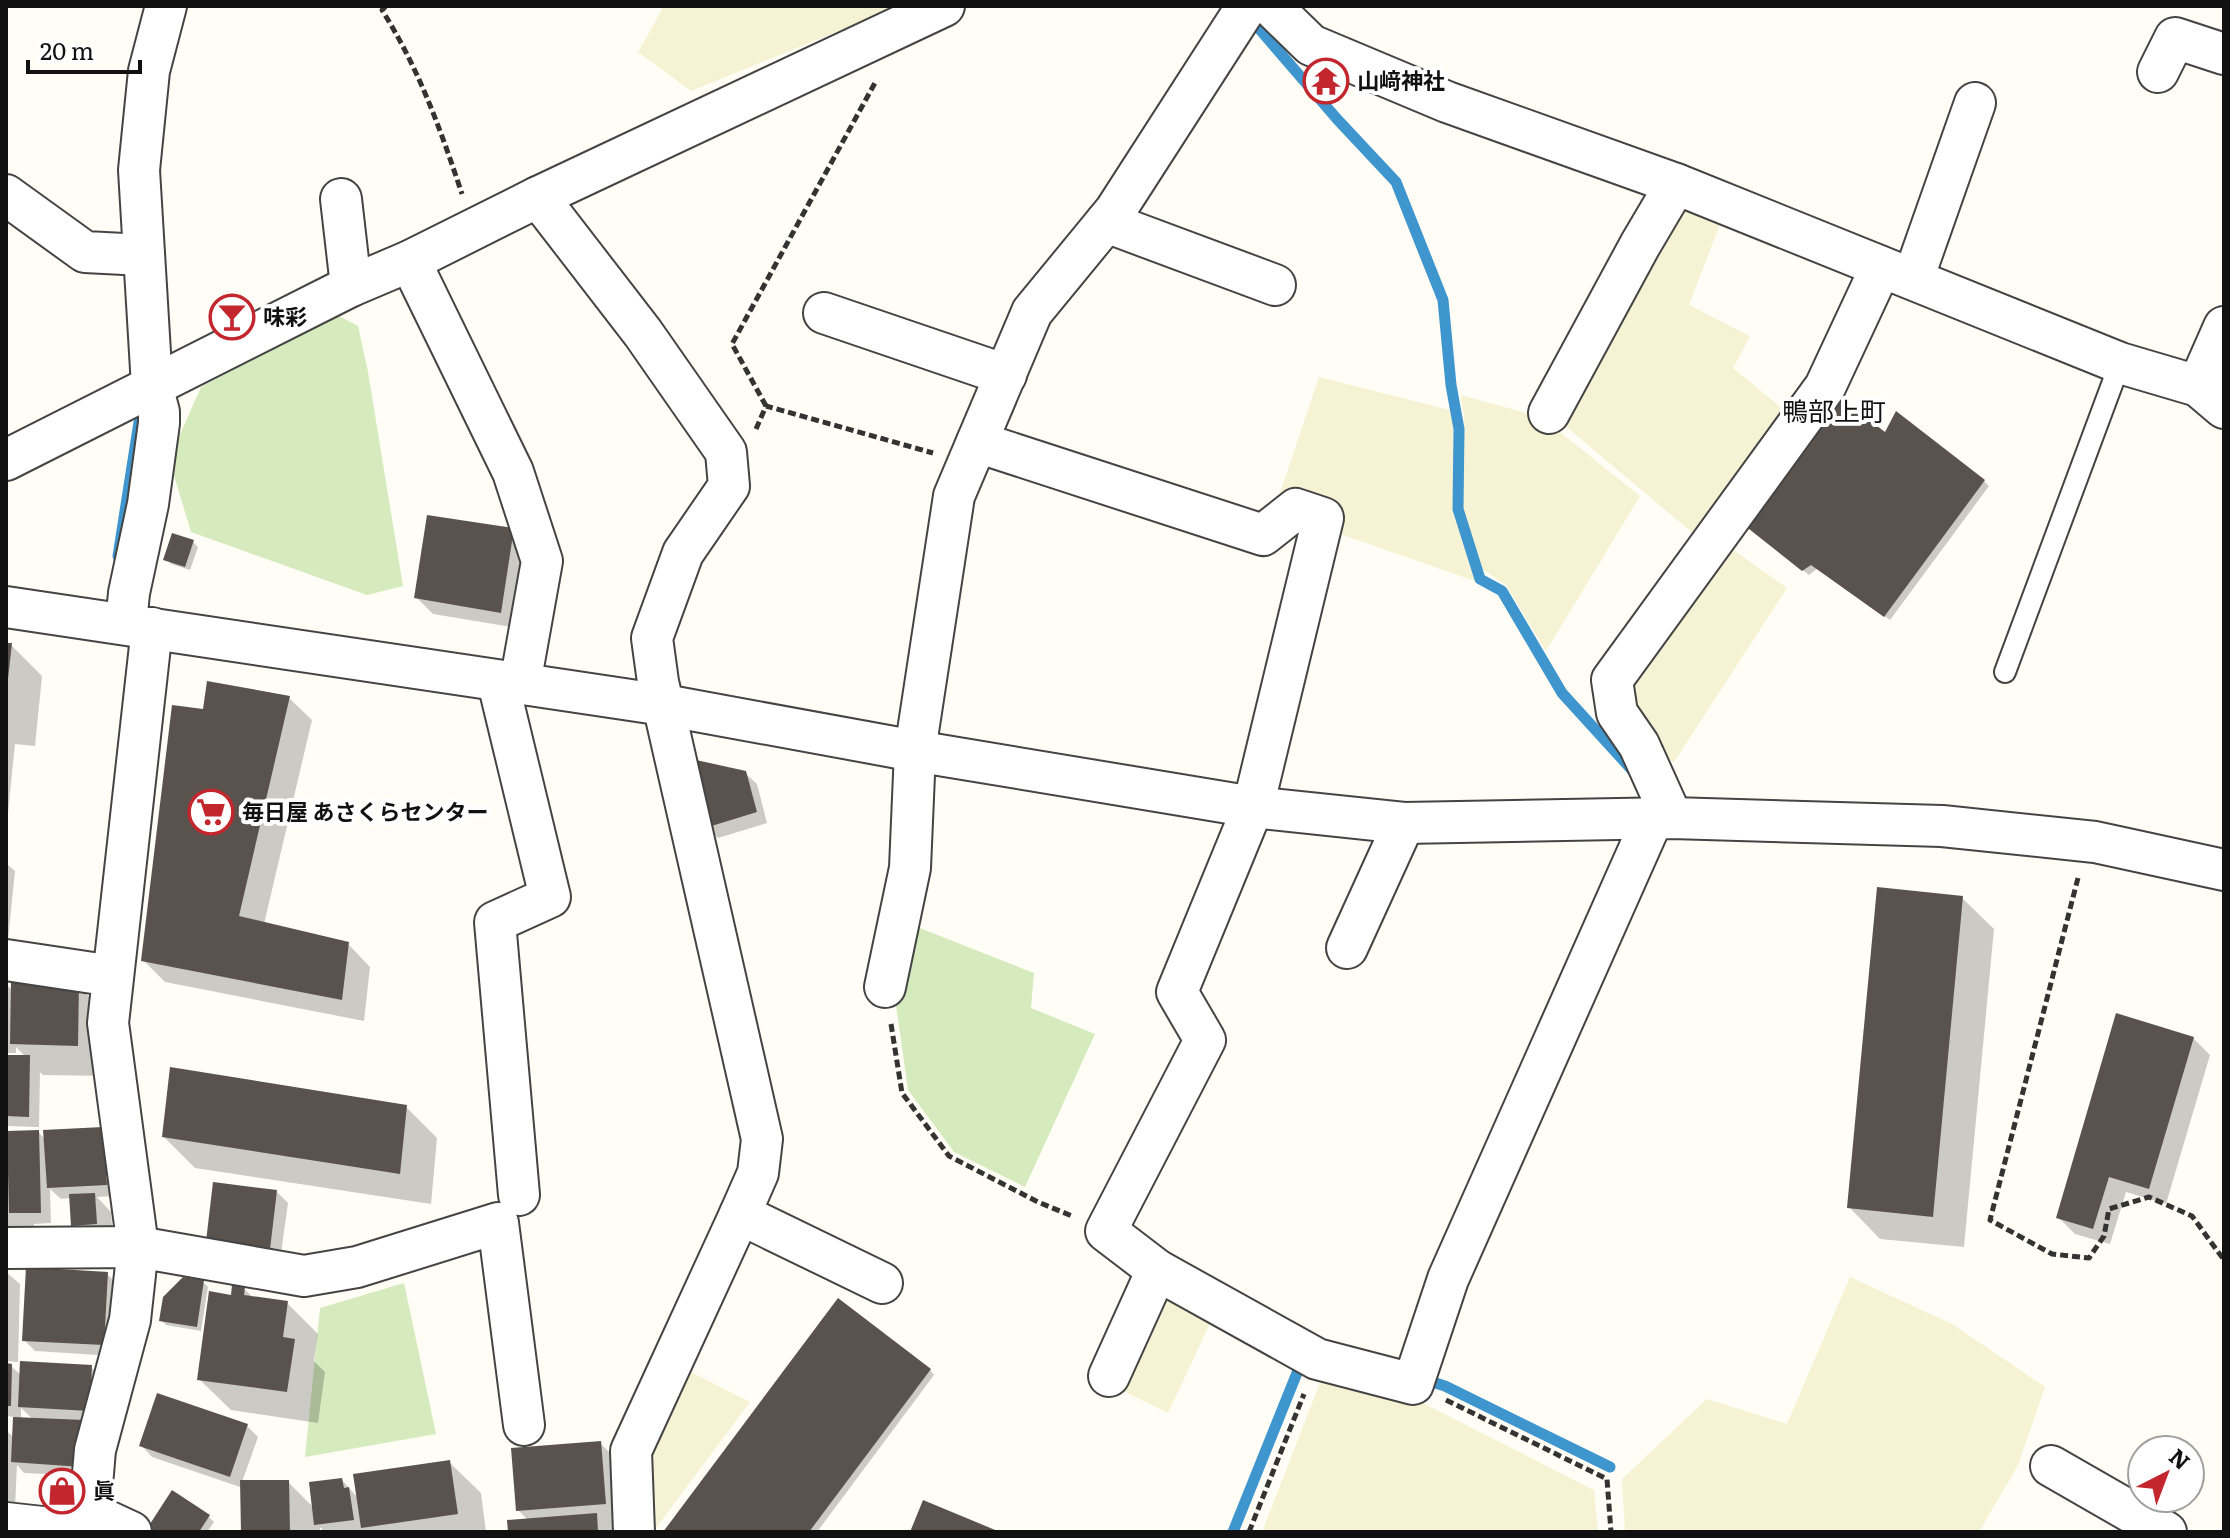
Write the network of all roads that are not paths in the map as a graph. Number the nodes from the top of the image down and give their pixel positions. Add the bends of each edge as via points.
1 (166, 6) edge
2 (944, 6) edge
3 (1252, 11) edge
4 (2224, 54) edge
5 (2158, 72) dead end
6 (1975, 103) dead end
7 (1676, 184) junction
8 (6, 195) edge
9 (538, 197) junction
10 (341, 199) dead end
11 (1106, 222) junction
12 (144, 255) junction
13 (410, 261) junction
14 (1897, 273) junction
15 (1275, 285) dead end
16 (351, 286) junction
17 (824, 313) dead end
18 (2224, 327) edge
19 (2120, 363) junction
20 (1006, 375) junction
21 (152, 386) junction
22 (2211, 397) edge
23 (1549, 413) dead end
24 (973, 452) junction
25 (6, 460) edge
26 (6, 607) edge
27 (139, 626) junction
28 (2005, 672) dead end
29 (509, 683) junction
30 (664, 705) junction
31 (915, 751) junction
32 (1253, 807) junction
33 (1662, 818) junction
34 (1404, 823) junction
35 (2224, 870) edge
36 (1347, 948) dead end
37 (6, 960) edge
38 (113, 976) junction
39 (885, 987) road end
40 (519, 1195) dead end
41 (740, 1214) junction
42 (138, 1247) junction
43 (6, 1248) edge
44 (1157, 1270) junction
45 (882, 1283) dead end
46 (1109, 1376) dead end
47 (524, 1425) dead end
48 (2051, 1466) dead end
49 (6, 1523) edge
50 (89, 1526) edge
51 (131, 1532) edge
52 (634, 1532) edge
53 (2166, 1532) edge

1 - 12 street via 149,71 139,170
2 - 9 street
3 - 7 street via 1311,45 1447,102
3 - 11 street
4 - 5 street via 2175,38
6 - 14 street
7 - 14 street
7 - 23 street
8 - 12 street via 85,252
9 - 13 street
9 - 30 street via 726,452 729,486 683,553 652,638
10 - 16 street
11 - 15 street
11 - 20 street via 1032,312
12 - 21 street
13 - 16 street
13 - 29 street via 513,472 542,561
14 - 19 street
14 - 33 street via 1825,387 1612,680 1617,713 1639,745
16 - 21 street
17 - 20 street
18 - 22 street
19 - 22 street
19 - 28 lane
20 - 24 street
21 - 25 street
21 - 27 street via 159,423 129,593
24 - 31 street via 954,496
24 - 32 street via 1263,535 1296,509 1323,518
26 - 27 street
27 - 29 street
27 - 38 street
29 - 30 street
29 - 40 street via 550,897 495,922
30 - 31 street
30 - 41 street via 762,1139 758,1173
31 - 32 street
31 - 39 street via 910,868
32 - 34 street
32 - 44 street via 1177,992 1205,1040 1106,1231
33 - 34 street
33 - 35 street via 1942,826 2087,842
33 - 44 street via 1448,1279 1413,1384 1317,1359
34 - 36 street
37 - 38 street
38 - 42 street via 108,1023
41 - 45 street
41 - 52 street via 631,1451
42 - 43 street
42 - 47 street via 304,1276 357,1267 498,1223
42 - 50 street via 130,1320 95,1450
44 - 46 street
48 - 53 street
49 - 50 street
50 - 51 street

